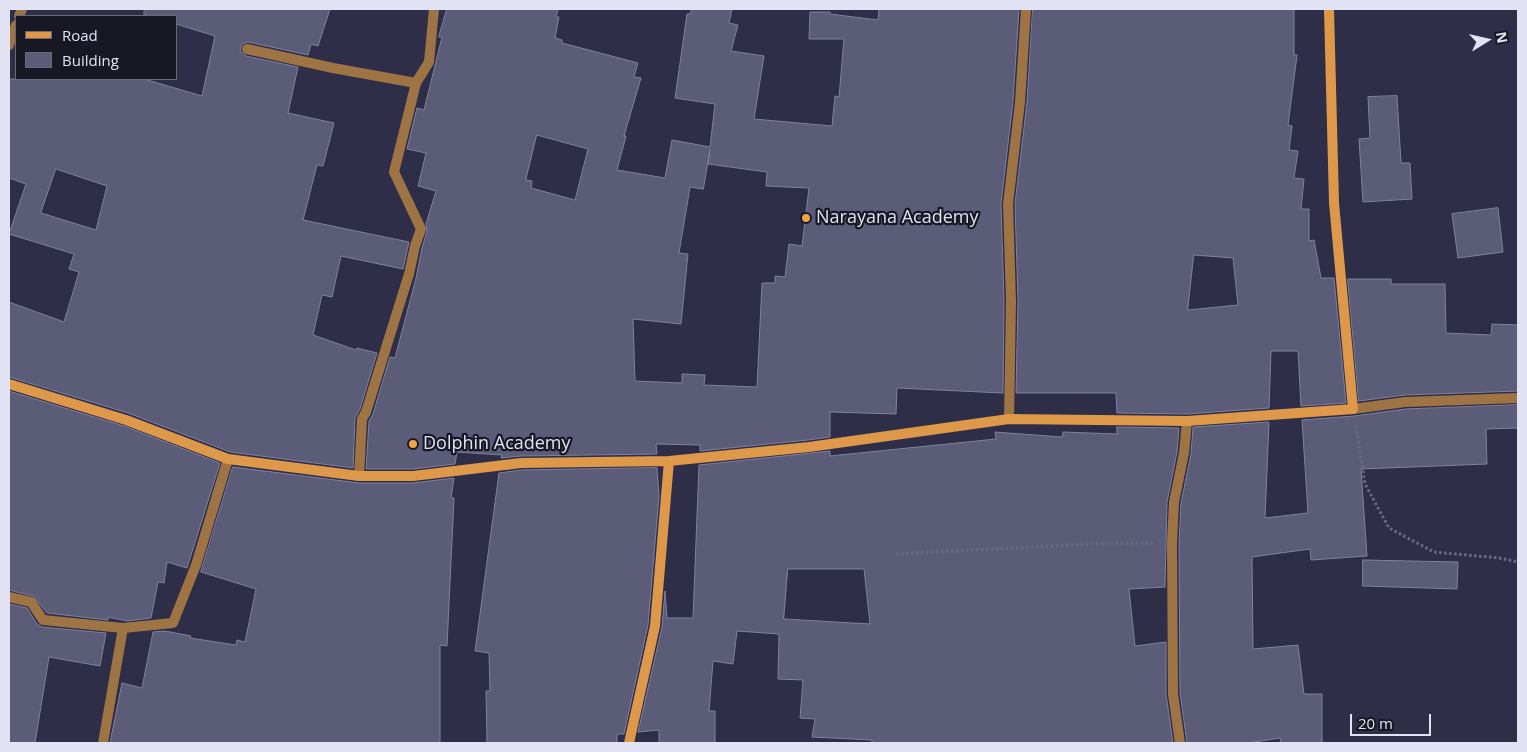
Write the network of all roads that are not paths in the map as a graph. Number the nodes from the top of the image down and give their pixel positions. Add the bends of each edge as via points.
1 (434, 9) edge
2 (1026, 9) edge
3 (1328, 9) edge
4 (15, 28) edge
5 (9, 45) edge
6 (247, 49) dead end
7 (416, 83) junction
8 (9, 384) edge
9 (1518, 398) edge
10 (1354, 409) junction
11 (1009, 419) junction
12 (1187, 421) junction
13 (228, 459) junction
14 (669, 461) junction
15 (359, 476) junction
16 (9, 597) edge
17 (123, 628) junction
18 (103, 743) edge
19 (629, 743) edge
20 (1180, 743) edge

1 - 7 street via 429,62
2 - 11 street via 1020,102 1008,204 1012,301
3 - 10 main road via 1334,202
4 - 5 street
6 - 7 street
7 - 15 street via 394,172 421,229 362,419
8 - 13 main road via 126,420
9 - 10 street via 1405,402
10 - 12 main road
11 - 12 main road
11 - 14 main road via 819,446
12 - 20 street via 1174,502 1172,543 1174,694
13 - 15 main road
13 - 17 street via 196,565 172,624
14 - 15 main road via 521,462 413,476
14 - 19 main road via 655,626
16 - 17 street via 31,602 43,620
17 - 18 street

